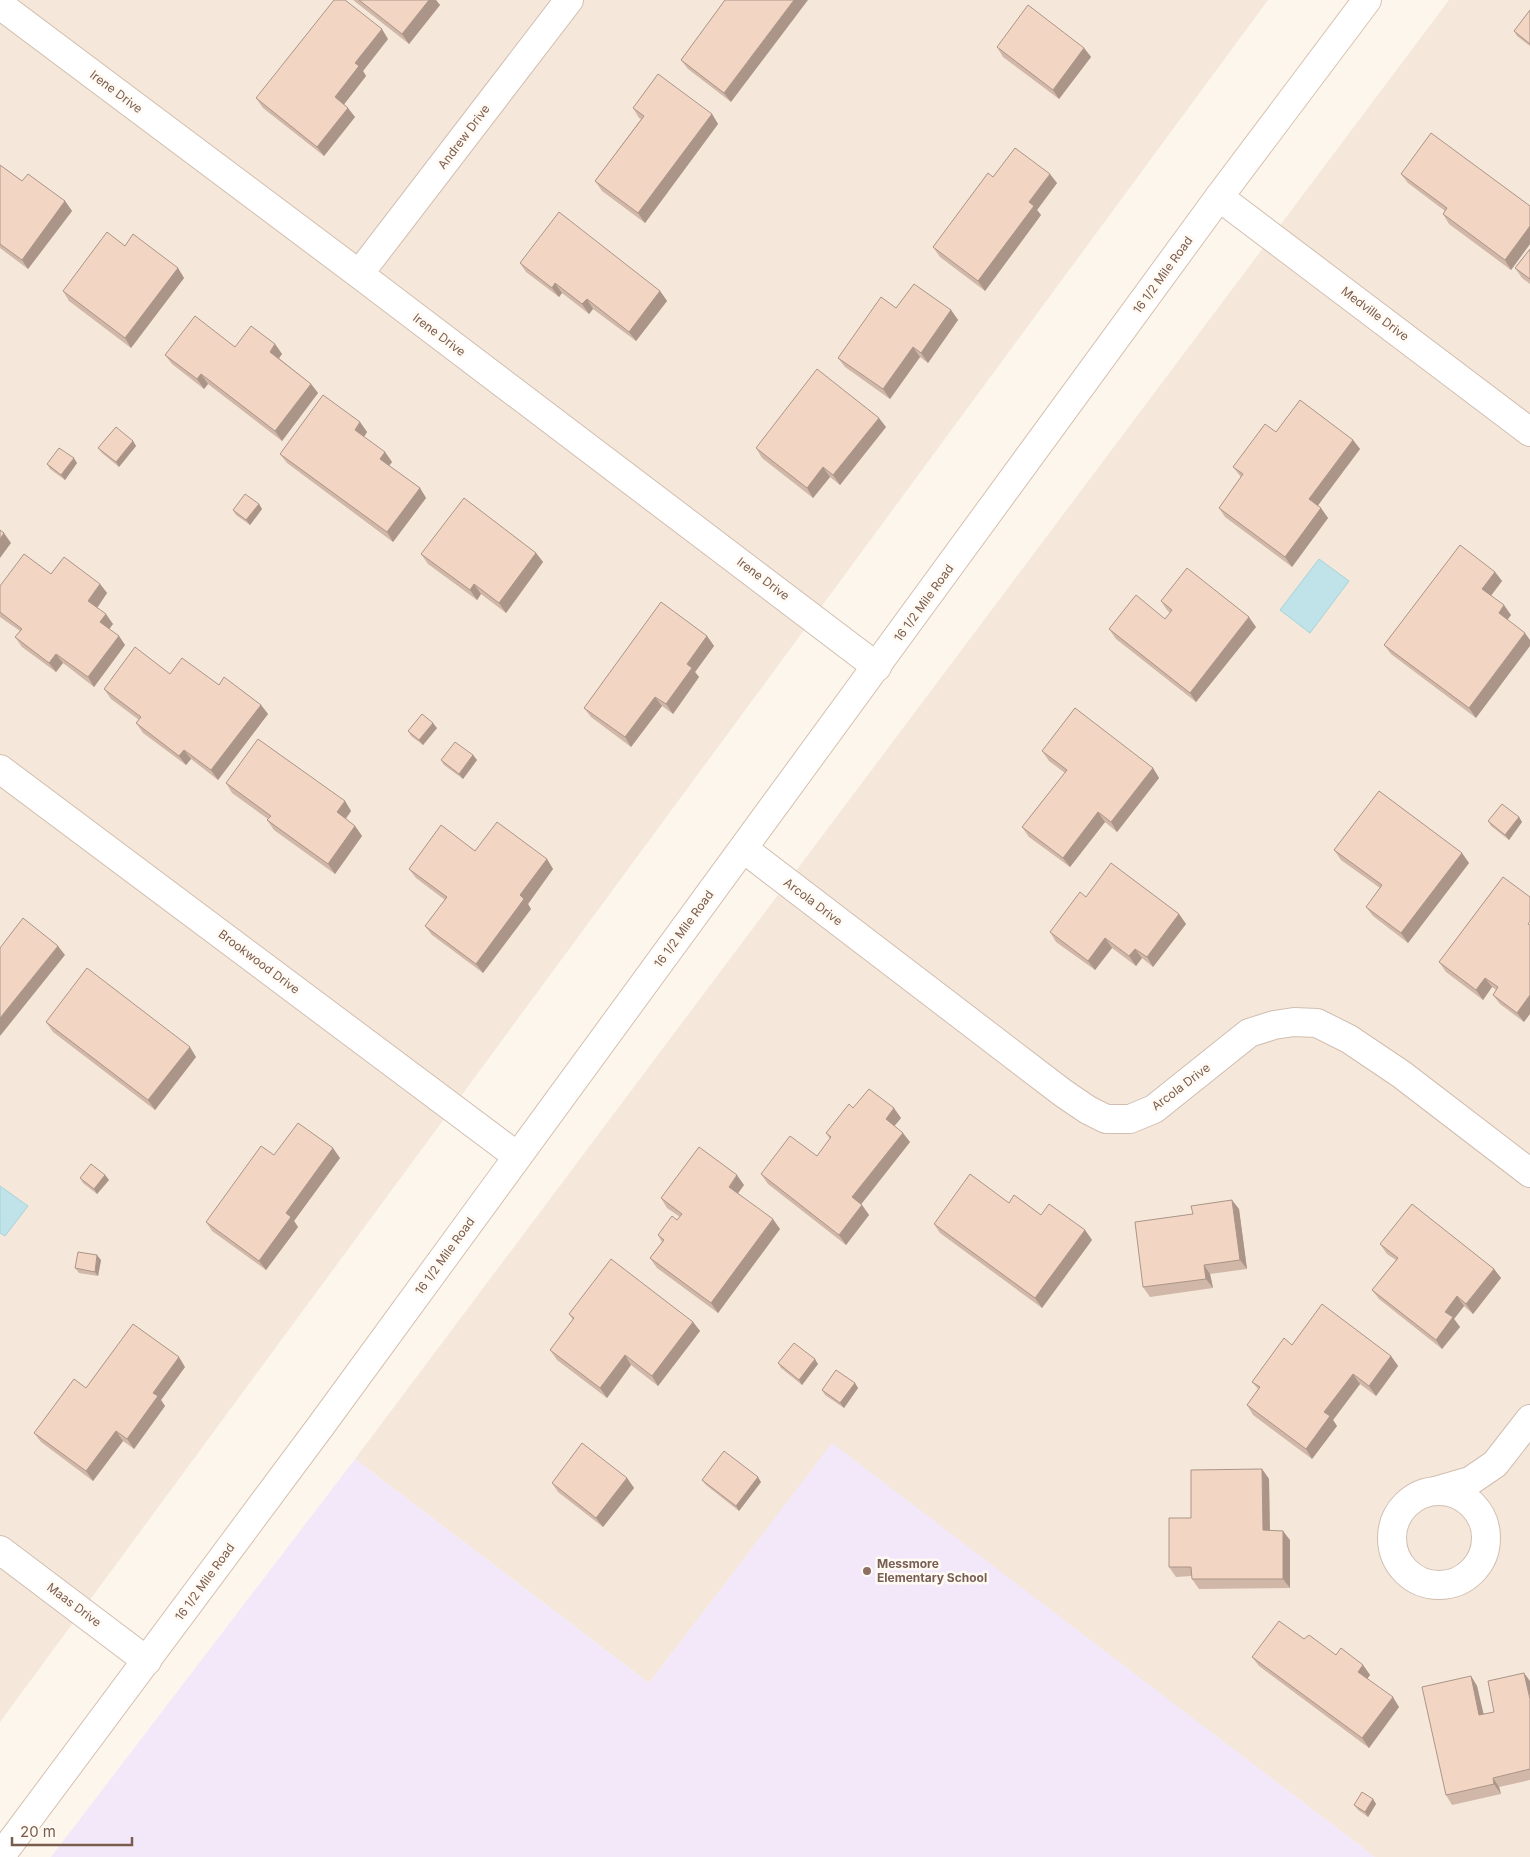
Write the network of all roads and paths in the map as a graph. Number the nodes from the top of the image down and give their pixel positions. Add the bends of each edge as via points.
1 (569, 0) edge
2 (1367, 0) edge
3 (0, 5) edge
4 (1219, 198) junction
5 (359, 274) junction
6 (1530, 432) edge
7 (877, 666) junction
8 (0, 769) edge
9 (744, 849) junction
10 (518, 1156) junction
11 (1530, 1172) edge
12 (1530, 1419) edge
13 (1495, 1464) junction
14 (1438, 1490) junction
15 (1485, 1524) junction
16 (0, 1550) edge
17 (147, 1661) junction
18 (0, 1857) edge

1 - 5 street, Andrew Drive
2 - 4 street, 16 1/2 Mile Road
3 - 5 street, Irene Drive
4 - 6 street, Medville Drive
4 - 7 street, 16 1/2 Mile Road
5 - 7 street, Irene Drive
7 - 9 street, 16 1/2 Mile Road
8 - 10 street, Brookwood Drive
9 - 10 street, 16 1/2 Mile Road
9 - 11 street, Arcola Drive via 1063,1092 1106,1119 1130,1119 1154,1109 1249,1034 1274,1025 1317,1023 1349,1039 1401,1074
10 - 17 street, 16 1/2 Mile Road
12 - 13 street
13 - 14 street via 1470,1481
13 - 15 street via 1486,1491
14 - 15 street via 1467,1500
14 - 15 street via 1410,1500 1393,1526 1391,1542 1395,1558 1404,1572 1433,1586 1450,1585 1464,1578 1476,1568 1484,1554
16 - 17 street, Maas Drive
17 - 18 street, 16 1/2 Mile Road

